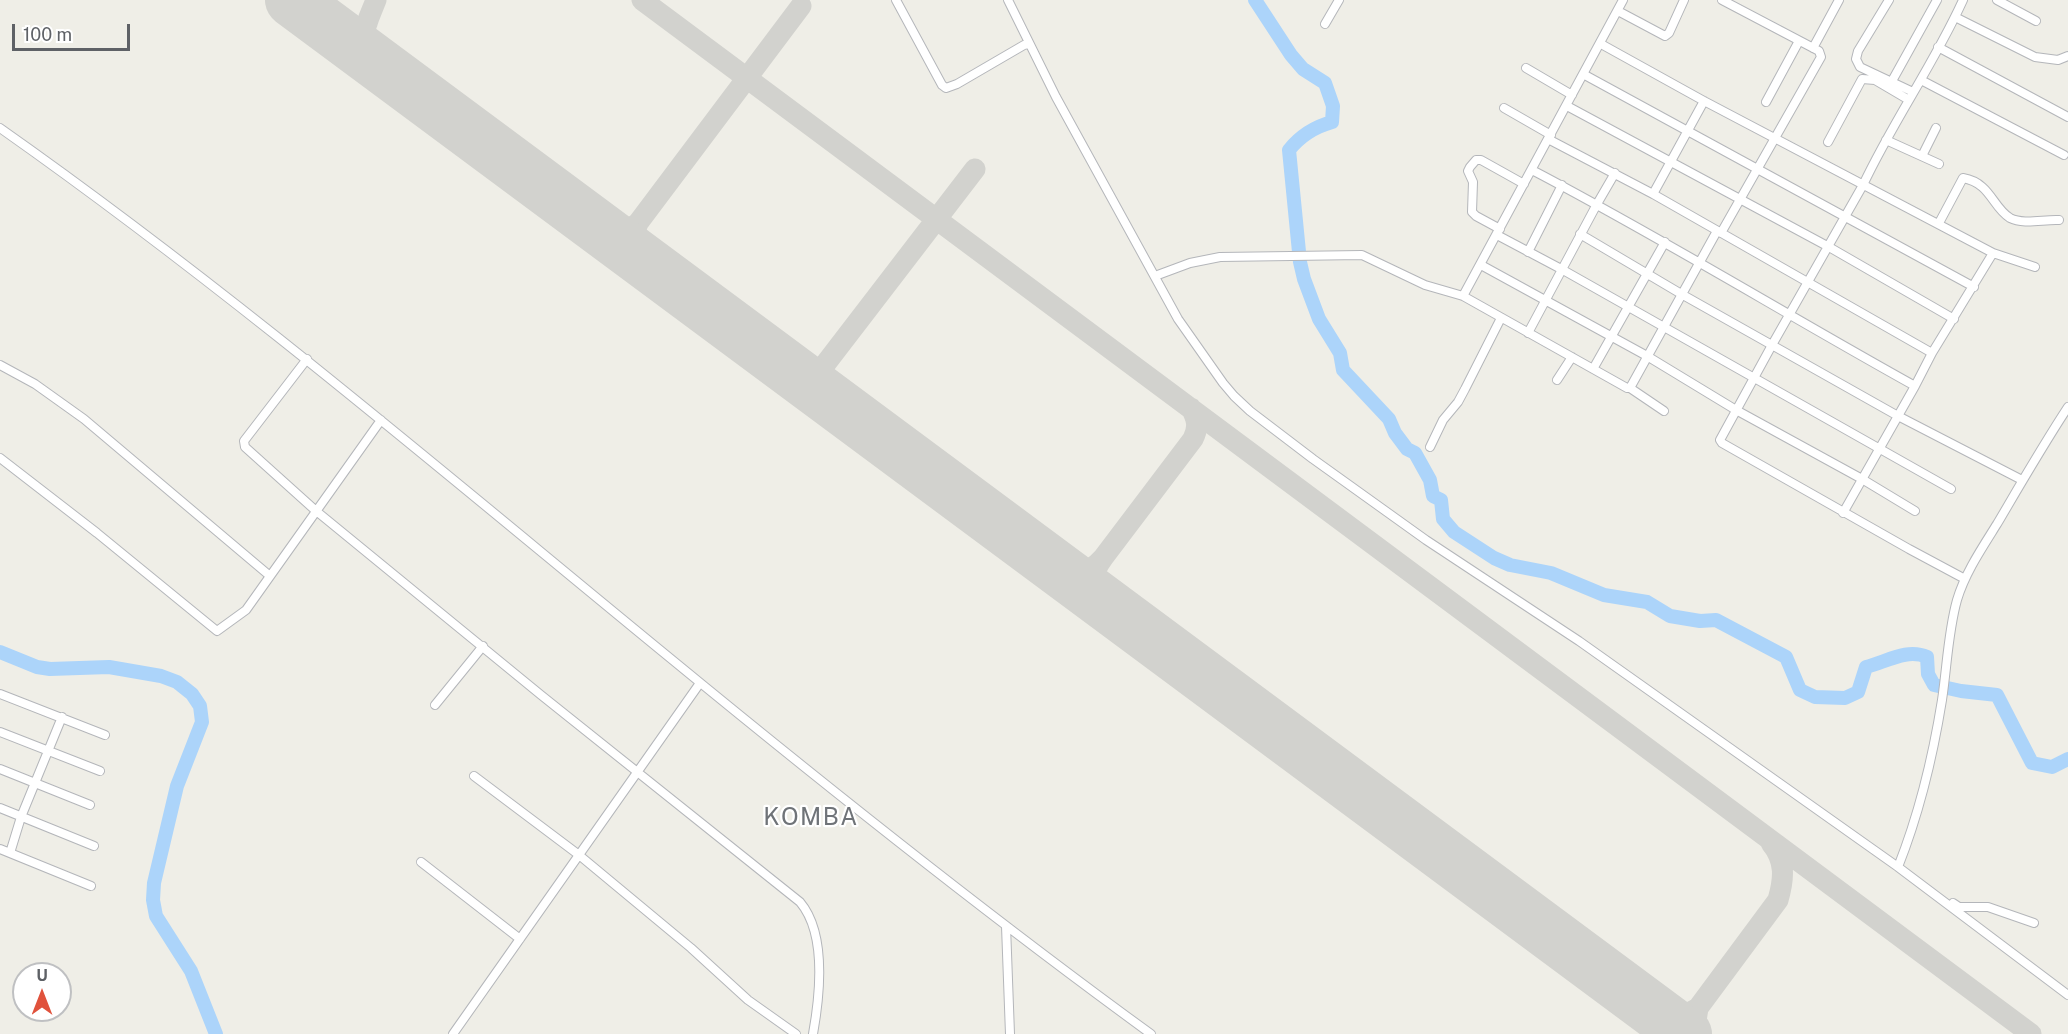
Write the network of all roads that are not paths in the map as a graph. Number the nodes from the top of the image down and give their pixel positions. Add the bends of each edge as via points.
1 (896, 0) edge
2 (1008, 0) edge
3 (1339, 0) edge
4 (1623, 0) edge
5 (1722, 0) edge
6 (1839, 0) edge
7 (1889, 0) edge
8 (1937, 0) edge
9 (1963, 0) edge
10 (1997, 0) edge
11 (1681, 1) edge
12 (1618, 11) junction
13 (1955, 17) junction
14 (2036, 21) dead end
15 (1325, 24) dead end
16 (1799, 41) junction
17 (1028, 44) junction
18 (1601, 44) junction
19 (1938, 47) junction
20 (1813, 48) junction
21 (2068, 56) edge
22 (1526, 68) dead end
23 (1583, 74) junction
24 (1921, 80) junction
25 (1892, 81) junction
26 (1572, 95) junction
27 (1911, 96) junction
28 (1704, 101) junction
29 (1766, 102) dead end
30 (1567, 106) junction
31 (1504, 108) dead end
32 (2068, 117) edge
33 (0, 128) edge
34 (1936, 128) dead end
35 (1687, 132) junction
36 (1549, 137) junction
37 (1775, 139) junction
38 (1886, 140) junction
39 (1828, 142) dead end
40 (2064, 155) dead end
41 (1922, 156) junction
42 (1670, 162) junction
43 (1939, 164) dead end
44 (1757, 168) junction
45 (1532, 170) junction
46 (1616, 173) junction
47 (1524, 184) junction
48 (1562, 185) junction
49 (1863, 185) junction
50 (1653, 194) junction
51 (1739, 200) junction
52 (1597, 204) junction
53 (1845, 217) junction
54 (2058, 220) dead end
55 (1939, 223) junction
56 (1498, 232) junction
57 (1719, 232) junction
58 (1580, 234) junction
59 (1665, 242) junction
60 (1829, 247) junction
61 (1528, 252) junction
62 (1993, 253) junction
63 (1700, 263) junction
64 (1481, 265) junction
65 (2035, 267) dead end
66 (1563, 270) junction
67 (1648, 274) junction
68 (1155, 276) junction
69 (1808, 283) junction
70 (1974, 287) junction
71 (1683, 295) junction
72 (1463, 296) junction
73 (1546, 302) junction
74 (1630, 308) junction
75 (1790, 316) junction
76 (1501, 318) junction
77 (1954, 319) junction
78 (1664, 327) junction
79 (1528, 333) junction
80 (1613, 337) junction
81 (1772, 345) junction
82 (1932, 353) junction
83 (1647, 356) junction
84 (1572, 357) junction
85 (307, 359) junction
86 (0, 364) edge
87 (1593, 369) junction
88 (1755, 378) junction
89 (1557, 381) dead end
90 (1915, 386) junction
91 (1630, 388) junction
92 (2068, 407) edge
93 (1736, 410) junction
94 (1664, 411) dead end
95 (1898, 416) junction
96 (381, 420) junction
97 (1430, 447) dead end
98 (1880, 447) junction
99 (0, 458) edge
100 (1862, 479) junction
101 (2022, 480) junction
102 (1951, 489) dead end
103 (315, 510) junction
104 (1915, 511) dead end
105 (1843, 513) junction
106 (270, 576) junction
107 (1965, 579) junction
108 (483, 646) junction
109 (700, 683) junction
110 (0, 694) edge
111 (435, 705) dead end
112 (62, 717) junction
113 (0, 732) edge
114 (105, 735) dead end
115 (49, 751) junction
116 (0, 769) edge
117 (100, 771) dead end
118 (638, 773) junction
119 (474, 776) dead end
120 (36, 784) junction
121 (90, 805) dead end
122 (0, 808) edge
123 (21, 816) junction
124 (94, 846) dead end
125 (0, 849) edge
126 (10, 853) junction
127 (579, 855) junction
128 (421, 862) dead end
129 (1899, 864) junction
130 (90, 886) dead end
131 (2034, 923) dead end
132 (1006, 926) junction
133 (520, 939) junction
134 (2068, 995) edge
135 (453, 1034) edge
136 (796, 1034) edge
137 (813, 1034) edge
138 (1010, 1034) edge
139 (1151, 1034) edge

1 - 17 street via 946,88
2 - 17 street
3 - 15 street
4 - 12 street
5 - 16 street
6 - 20 street
7 - 25 street via 1856,59 1860,67
8 - 25 street
9 - 13 street
10 - 14 street
11 - 12 street via 1665,36
12 - 18 street
13 - 19 street
13 - 21 street via 2035,57 2058,60
16 - 20 street
16 - 29 street
17 - 68 street
18 - 23 street
18 - 28 street
19 - 24 street
19 - 32 street
20 - 37 street via 1821,57
22 - 26 street
23 - 26 street
23 - 35 street
24 - 27 street
24 - 40 street
25 - 27 street
26 - 30 street
27 - 38 street
27 - 39 street via 1875,80 1862,79
28 - 35 street
28 - 37 street
30 - 36 street
30 - 42 street
31 - 36 street
33 - 85 street
34 - 41 street
35 - 42 street
35 - 44 street
36 - 45 street
36 - 46 street
37 - 44 street
37 - 49 street
38 - 41 street
38 - 49 street
41 - 43 street
42 - 50 street
42 - 51 street
44 - 51 street
44 - 53 street
45 - 47 street
45 - 48 street
46 - 50 street
46 - 52 street
47 - 56 street
47 - 56 street via 1480,160 1470,167 1472,212
48 - 52 street
48 - 61 street
49 - 53 street
49 - 55 street
50 - 57 street
51 - 57 street
51 - 60 street
52 - 58 street
52 - 59 street
53 - 60 street
53 - 70 street
54 - 55 street via 2012,218 1981,186 1963,178
55 - 62 street
56 - 61 street
56 - 64 street
57 - 63 street
57 - 69 street
58 - 66 street
58 - 67 street
59 - 63 street
59 - 67 street
60 - 69 street
60 - 77 street
61 - 66 street
62 - 65 street
62 - 70 street
63 - 71 street
63 - 75 street
64 - 72 street
64 - 73 street
66 - 73 street
66 - 74 street
67 - 71 street
67 - 74 street
68 - 72 street via 1190,262 1220,257 1362,255 1425,285
68 - 129 street via 1192,342 1223,384 1250,411 1426,540 1579,641
69 - 75 street
69 - 82 street
70 - 77 street
71 - 78 street
71 - 81 street
72 - 76 street
73 - 79 street
73 - 80 street
74 - 78 street
74 - 80 street
75 - 81 street
75 - 90 street
76 - 79 street
76 - 97 street via 1466,389 1443,420
77 - 82 street
78 - 83 street
78 - 88 street
79 - 84 street
80 - 83 street
80 - 87 street
81 - 88 street
81 - 95 street
82 - 90 street
83 - 91 street
83 - 93 street
84 - 87 street
84 - 89 street
85 - 96 street
85 - 103 street via 243,443
86 - 106 street via 84,419
87 - 91 street
88 - 93 street
88 - 98 street
90 - 95 street
91 - 94 street
92 - 101 street
93 - 100 street
93 - 105 street via 1721,442
95 - 98 street
95 - 101 street
96 - 103 street
96 - 109 street
98 - 100 street
98 - 102 street
99 - 106 street via 217,631 246,610
100 - 104 street
100 - 105 street
101 - 107 street
103 - 106 street
103 - 108 street
105 - 107 street
107 - 129 street via 1954,613 1942,702 1922,794
108 - 111 street
108 - 118 street
109 - 118 street
109 - 132 street
110 - 112 street
112 - 114 street
112 - 115 street
113 - 115 street
115 - 117 street
115 - 120 street
116 - 120 street
118 - 127 street
118 - 137 street via 791,893 808,912 817,944 819,997
119 - 127 street
120 - 121 street
120 - 123 street
122 - 123 street
123 - 124 street
123 - 126 street
125 - 126 street
126 - 130 street
127 - 133 street
127 - 136 street via 748,1000
128 - 133 street
129 - 131 street via 1959,907 1988,907
129 - 134 street
132 - 138 street
132 - 139 street
133 - 135 street

